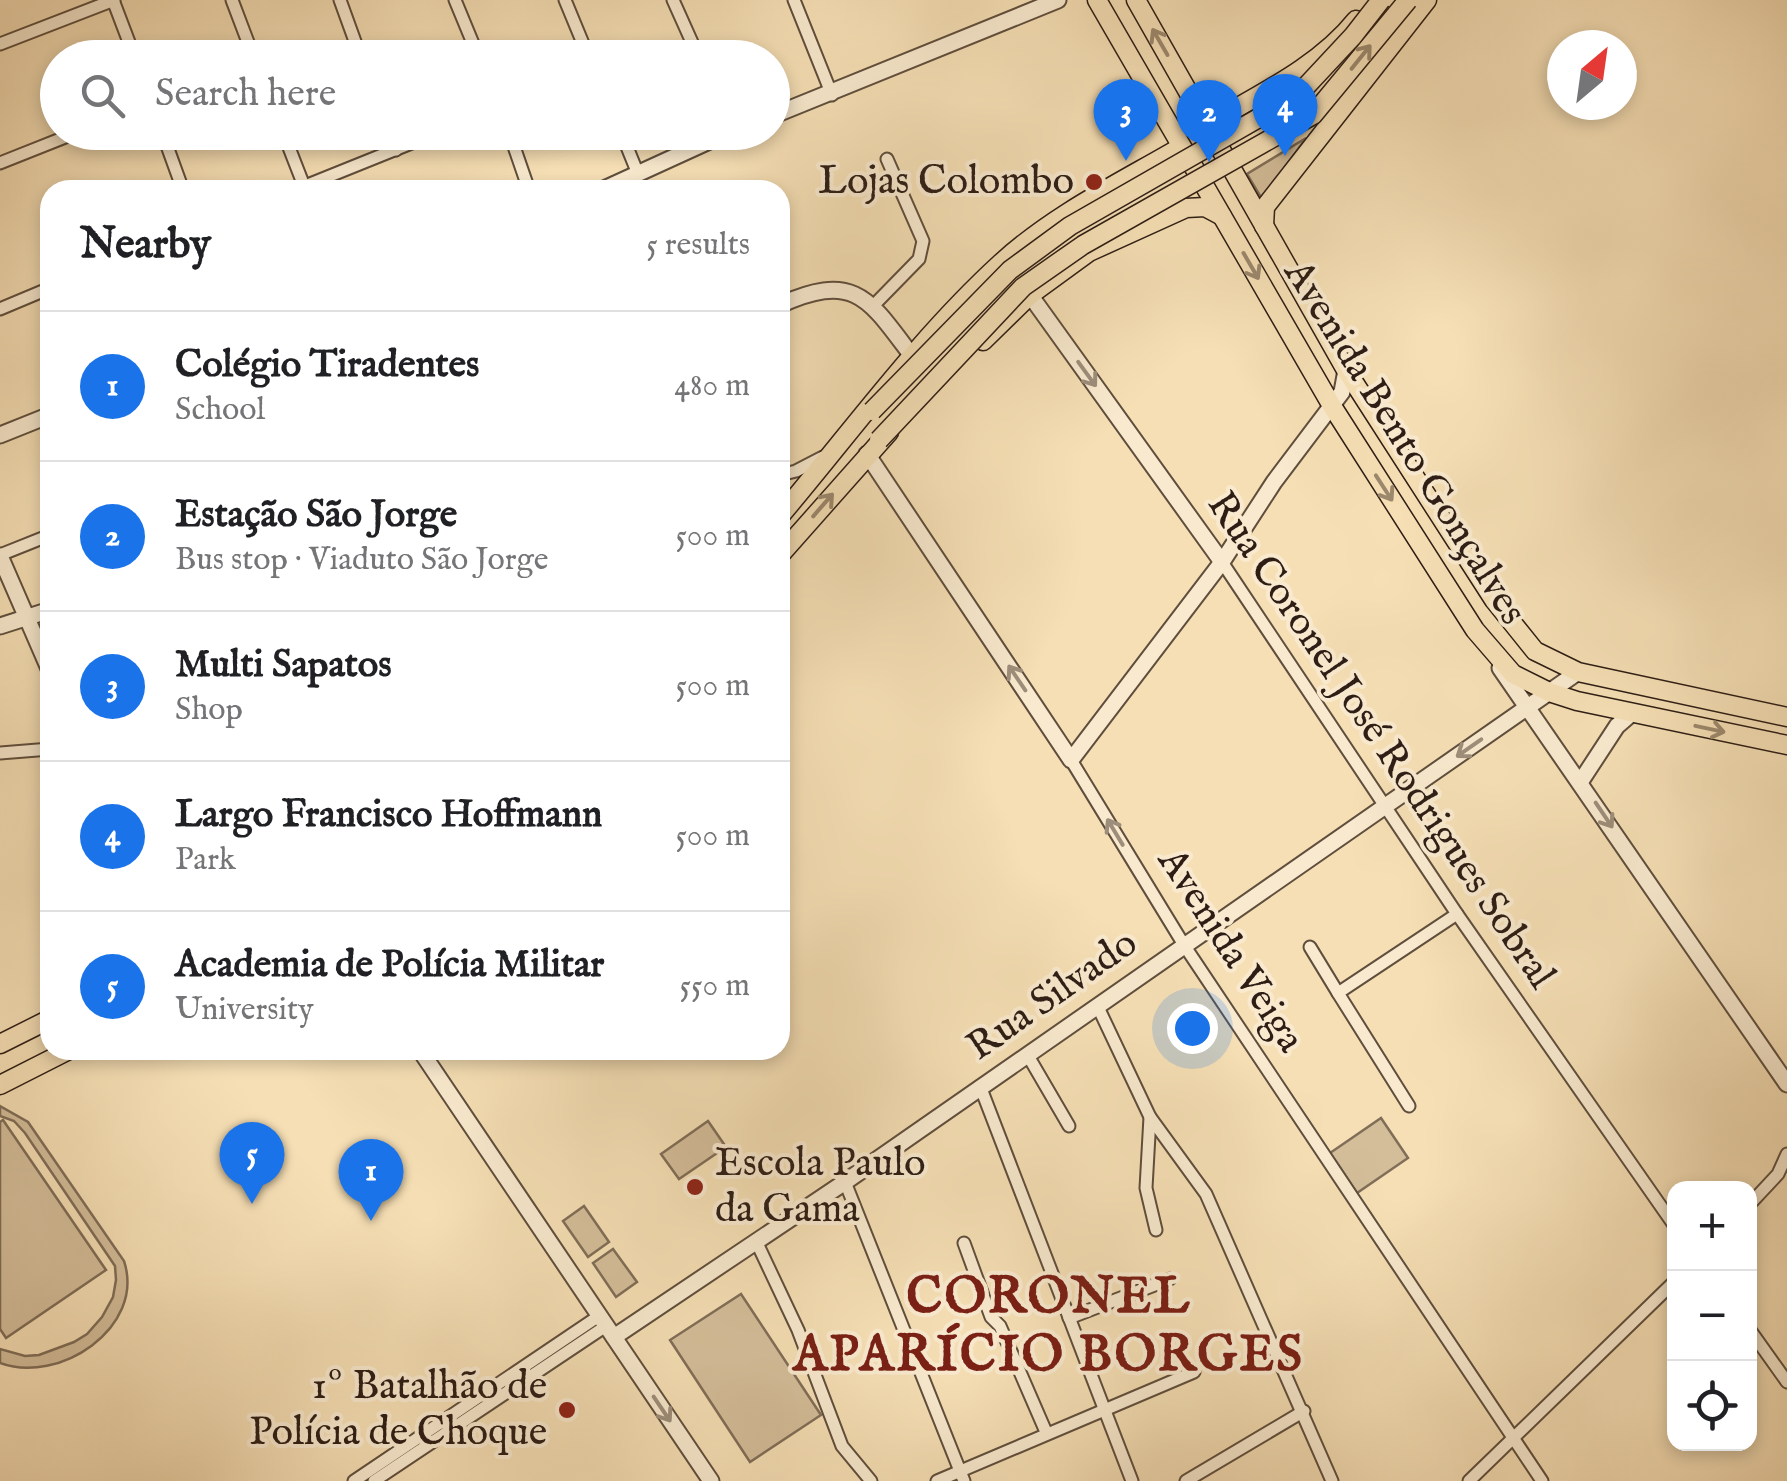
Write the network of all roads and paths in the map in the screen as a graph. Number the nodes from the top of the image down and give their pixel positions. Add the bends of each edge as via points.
1 (114, 0) edge
2 (232, 0) edge
3 (340, 0) edge
4 (455, 0) edge
5 (565, 0) edge
6 (673, 0) edge
7 (794, 0) edge
8 (1058, 0) edge
9 (1097, 0) edge
10 (1136, 0) edge
11 (1372, 0) edge
12 (1381, 0) edge
13 (1408, 0) edge
14 (1427, 0) edge
15 (128, 40) edge
16 (247, 40) edge
17 (354, 40) edge
18 (472, 40) edge
19 (582, 40) edge
20 (692, 40) edge
21 (0, 44) edge
22 (1285, 80) junction
23 (832, 95) junction
24 (790, 110) edge
25 (1204, 119) junction
26 (1325, 130) junction
27 (1181, 146) junction
28 (40, 147) edge
29 (169, 150) edge
30 (288, 150) edge
31 (396, 150) edge
32 (515, 150) edge
33 (628, 150) edge
34 (690, 150) edge
35 (887, 159) dead end
36 (0, 163) edge
37 (638, 174) junction
38 (179, 180) edge
39 (297, 180) edge
40 (319, 180) edge
41 (526, 180) edge
42 (624, 180) edge
43 (1112, 187) junction
44 (1223, 216) junction
45 (1264, 227) junction
46 (1135, 229) junction
47 (40, 292) edge
48 (1030, 295) junction
49 (790, 301) edge
50 (874, 305) junction
51 (0, 309) edge
52 (912, 356) junction
53 (1346, 370) junction
54 (1332, 406) junction
55 (40, 419) edge
56 (857, 426) junction
57 (0, 434) edge
58 (873, 447) junction
59 (836, 450) junction
60 (790, 473) edge
61 (790, 504) edge
62 (40, 539) edge
63 (790, 544) edge
64 (0, 556) edge
65 (1222, 562) junction
66 (40, 614) edge
67 (26, 620) junction
68 (0, 626) edge
69 (1475, 630) junction
70 (40, 649) edge
71 (1578, 672) junction
72 (1549, 692) junction
73 (1526, 708) junction
74 (1632, 713) junction
75 (1787, 717) edge
76 (1787, 746) edge
77 (40, 750) edge
78 (0, 754) edge
79 (1071, 760) junction
80 (1581, 781) junction
81 (1384, 806) junction
82 (1456, 914) junction
83 (1184, 945) junction
84 (1310, 947) dead end
85 (1338, 993) junction
86 (1097, 1005) junction
87 (40, 1024) edge
88 (0, 1044) edge
89 (1027, 1054) junction
90 (49, 1060) edge
91 (427, 1060) edge
92 (1787, 1084) edge
93 (0, 1085) edge
94 (980, 1086) junction
95 (1409, 1106) dead end
96 (1150, 1117) junction
97 (1069, 1126) dead end
98 (1787, 1154) edge
99 (844, 1182) junction
100 (1757, 1196) edge
101 (1667, 1215) edge
102 (1156, 1230) dead end
103 (756, 1241) junction
104 (964, 1243) dead end
105 (1170, 1278) dead end
106 (1667, 1289) edge
107 (1069, 1318) junction
108 (606, 1326) junction
109 (1757, 1340) edge
110 (1194, 1372) dead end
111 (1787, 1382) edge
112 (1304, 1410) junction
113 (1105, 1411) junction
114 (1046, 1432) junction
115 (1512, 1440) junction
116 (375, 1476) edge
117 (962, 1476) edge
118 (354, 1481) edge
119 (710, 1481) edge
120 (870, 1481) edge
121 (937, 1481) edge
122 (1132, 1481) edge
123 (1186, 1481) edge
124 (1332, 1481) edge
125 (1469, 1481) edge
126 (1542, 1481) edge

1 - 15 street
1 - 21 street
2 - 16 street
3 - 17 street
4 - 18 street
5 - 19 street
6 - 20 street
7 - 23 street
8 - 23 street
9 - 27 main road, Avenida Bento Gonçalves
25 -> 10 main road, Avenida Bento Gonçalves
11 - 22 main road via 1347,32
12 - 56 main road, bridge via 1297,96 1070,226 1010,270
58 -> 13 main road, bridge via 1024,287 1082,245 1313,115
14 - 26 main road
22 - 25 main road via 1216,119
22 - 26 main road via 1286,104 1297,122
23 - 24 street
25 - 45 main road, Avenida Bento Gonçalves
26 - 45 main road via 1265,207
27 - 43 main road
27 - 44 main road, Avenida Bento Gonçalves
28 - 36 street
29 - 38 street
30 - 39 street
31 - 40 street
32 - 41 street
33 - 37 street
34 - 37 street
35 - 50 street via 924,251
37 - 42 street
43 - 46 main road via 1136,206
43 - 52 main road via 1003,261
44 - 46 main road via 1205,206 1186,208
44 -> 54 main road, Avenida Bento Gonçalves
45 - 53 main road, Avenida Bento Gonçalves
46 - 48 main road via 1089,252
47 - 51 street
48 - 58 main road
48 -> 65 street, Rua Coronel José Rodrigues Sobral
49 - 50 street via 830,289
50 - 52 street
52 - 56 main road
53 - 54 street
53 - 71 main road, Avenida Bento Gonçalves via 1494,600 1535,651
54 - 65 street
54 -> 69 main road, Avenida Bento Gonçalves
55 - 57 street
56 - 59 main road
63 -> 58 main road
79 -> 58 street, Avenida Veiga
59 - 60 street
59 - 61 main road
62 - 64 street
64 - 67 street
65 - 79 street
65 - 81 street, Rua Coronel José Rodrigues Sobral
66 - 67 street
67 - 68 street
67 - 70 street
69 - 72 main road, Avenida Bento Gonçalves via 1512,674
69 - 73 street
71 - 72 street, Rua Silvado
71 - 75 main road, Avenida Bento Gonçalves
72 - 73 street, Rua Silvado
72 - 74 main road, Avenida Bento Gonçalves
73 - 80 street
73 -> 81 street, Rua Silvado
74 -> 76 main road, Avenida Bento Gonçalves
74 - 80 street
77 - 78 street
83 -> 79 street, Avenida Veiga
80 -> 92 street
81 - 82 street, Rua Coronel José Rodrigues Sobral
81 - 83 street, Rua Silvado
82 - 85 street
82 - 101 street, Rua Coronel José Rodrigues Sobral
83 - 86 street, Rua Silvado
83 - 115 street, Avenida Veiga
84 - 85 street
85 - 95 street
86 - 89 street, Rua Silvado
86 - 96 street
87 - 88 main road
89 - 94 street, Rua Silvado
89 - 97 street
90 - 93 main road
91 - 108 street
94 - 99 street, Rua Silvado
94 - 107 street
96 - 102 street via 1146,1188
96 - 112 street via 1206,1194
98 - 100 street
99 - 103 street, Rua Silvado
99 - 117 street
103 - 108 street, Rua Silvado
103 - 120 street via 842,1446
104 - 114 street
105 - 107 street
106 - 115 street
107 - 113 street
108 - 116 street, Rua Silvado via 579,1337
108 -> 119 street
109 - 111 street
110 - 113 street
112 - 123 street
112 - 124 street
113 - 114 street
113 - 122 street
114 - 117 street
115 - 125 street
115 - 126 street, Avenida Veiga
116 - 118 street, Rua Silvado
117 - 121 street

